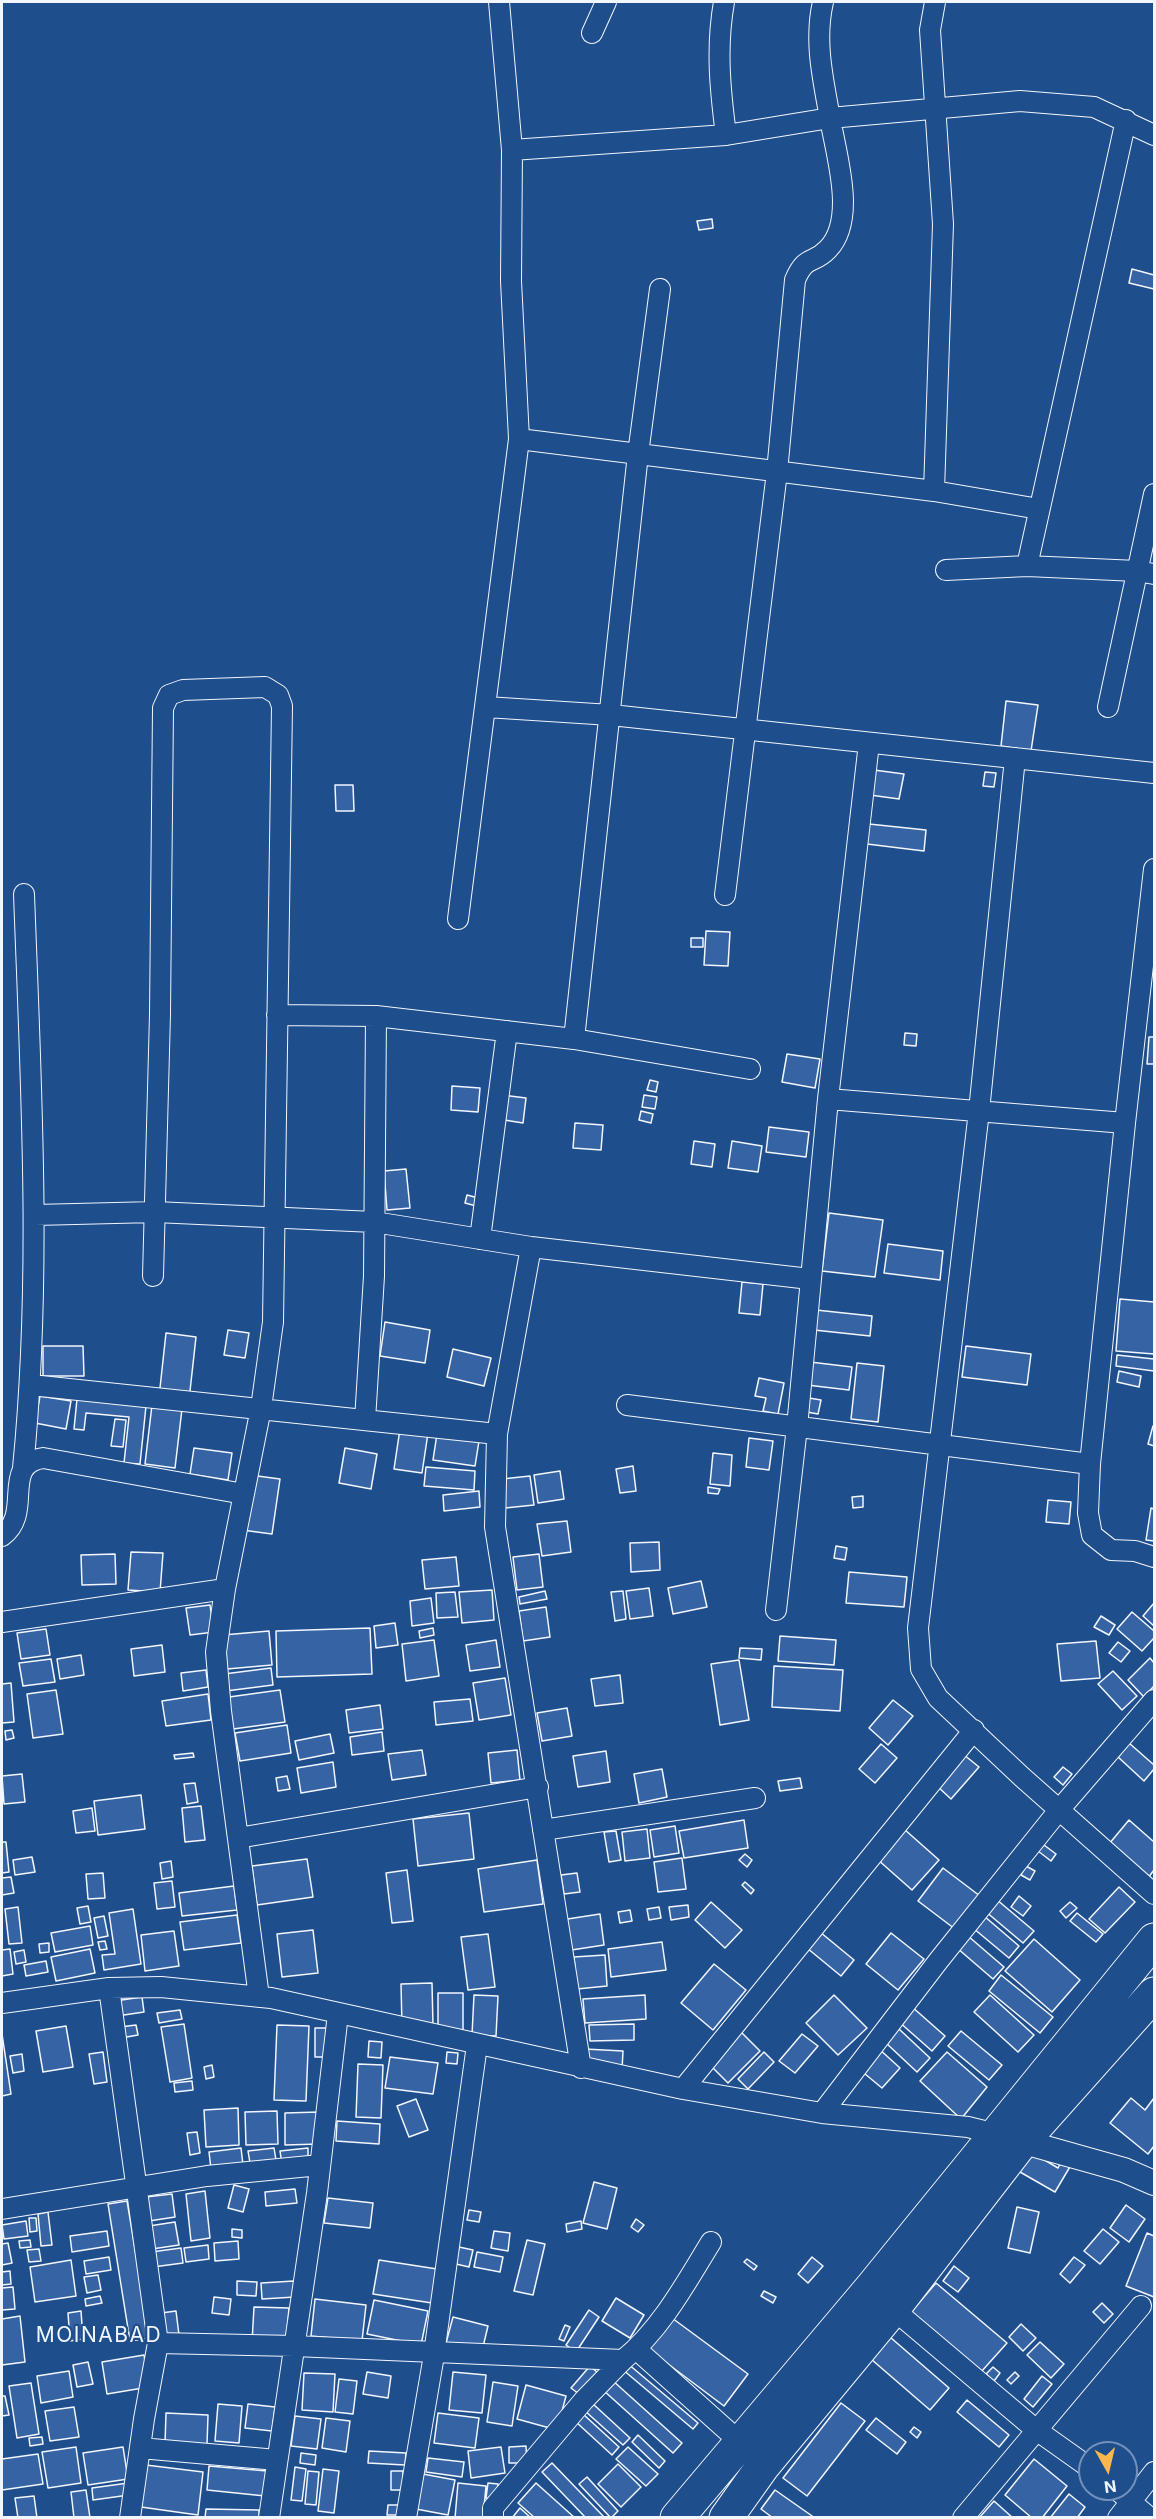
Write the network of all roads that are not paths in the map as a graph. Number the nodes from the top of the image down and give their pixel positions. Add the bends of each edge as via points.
1 (499, 2) edge
2 (606, 2) edge
3 (724, 2) edge
4 (824, 2) edge
5 (935, 2) edge
6 (592, 33) dead end
7 (934, 109) junction
8 (830, 118) junction
9 (1126, 120) junction
10 (726, 135) junction
11 (1155, 135) edge
12 (512, 150) junction
13 (660, 289) dead end
14 (519, 439) junction
15 (638, 454) junction
16 (777, 472) junction
17 (934, 491) junction
18 (1155, 494) edge
19 (1039, 509) junction
20 (1027, 566) junction
21 (946, 570) dead end
22 (1146, 573) edge
23 (486, 707) junction
24 (1108, 707) dead end
25 (610, 715) junction
26 (744, 729) junction
27 (869, 742) junction
28 (1015, 758) junction
29 (1155, 773) edge
30 (1155, 869) edge
31 (24, 894) dead end
32 (725, 894) dead end
33 (458, 919) dead end
34 (277, 1015) junction
35 (376, 1016) junction
36 (507, 1031) junction
37 (574, 1039) junction
38 (750, 1069) dead end
39 (828, 1099) junction
40 (979, 1111) junction
41 (1125, 1123) junction
42 (155, 1212) junction
43 (35, 1215) junction
44 (274, 1216) junction
45 (374, 1222) junction
46 (480, 1239) junction
47 (531, 1247) junction
48 (153, 1276) dead end
49 (810, 1279) junction
50 (31, 1385) junction
51 (627, 1404) dead end
52 (261, 1408) junction
53 (364, 1420) junction
54 (797, 1427) junction
55 (497, 1434) junction
56 (940, 1446) junction
57 (1090, 1464) junction
58 (23, 1468) junction
59 (244, 1494) junction
60 (2, 1536) edge
61 (1155, 1557) edge
62 (225, 1589) junction
63 (777, 1610) dead end
64 (2, 1622) edge
65 (1155, 1700) edge
66 (974, 1730) junction
67 (538, 1787) junction
68 (755, 1798) dead end
69 (1059, 1810) junction
70 (543, 1830) junction
71 (238, 1838) junction
72 (1155, 1894) edge
73 (1155, 1940) edge
74 (110, 1988) junction
75 (1155, 1994) edge
76 (259, 1997) junction
77 (2, 2003) edge
78 (338, 2014) junction
79 (477, 2045) junction
80 (581, 2068) junction
81 (683, 2089) junction
82 (822, 2113) junction
83 (1009, 2138) junction
84 (321, 2165) junction
85 (1155, 2182) edge
86 (137, 2186) junction
87 (2, 2209) edge
88 (711, 2242) dead end
89 (1141, 2306) dead end
90 (893, 2309) junction
91 (158, 2343) junction
92 (294, 2346) junction
93 (434, 2353) junction
94 (629, 2355) junction
95 (1035, 2429) junction
96 (741, 2442) junction
97 (140, 2448) junction
98 (1078, 2459) edge
99 (277, 2460) junction
100 (1155, 2472) edge
101 (1138, 2484) edge
102 (1122, 2501) edge
103 (1130, 2501) edge
104 (130, 2517) edge
105 (269, 2517) edge
106 (406, 2517) edge
107 (493, 2517) edge
108 (677, 2517) edge
109 (726, 2517) edge
110 (963, 2517) edge
111 (1118, 2517) edge
112 (1150, 2517) edge

1 - 12 street
2 - 6 street
3 - 10 street via 719,33
4 - 8 street via 819,21 820,65
5 - 7 street via 930,30
7 - 8 street
7 - 9 street via 1020,101 1094,107
7 - 17 street via 943,224
8 - 10 street
8 - 16 street via 844,206 841,228 827,250 802,264 795,280
9 - 11 street
9 - 19 street
10 - 12 street
12 - 14 street via 511,281
13 - 15 street
14 - 15 street
14 - 23 street
15 - 16 street
15 - 25 street
16 - 17 street
16 - 26 street
17 - 19 street
18 - 22 street
19 - 20 street
20 - 21 street
20 - 22 street
22 - 24 street
23 - 25 street
23 - 33 street
25 - 26 street
25 - 37 street
26 - 27 street
26 - 32 street
27 - 28 street
27 - 39 street
28 - 29 street
28 - 40 street
30 - 41 street
31 - 43 street
34 - 35 street
34 - 42 street via 282,706 278,695 266,687 183,690 169,695 163,708
34 - 44 street
35 - 36 street
35 - 45 street
36 - 37 street
36 - 46 street
37 - 38 street
39 - 40 street
39 - 49 street
40 - 41 street
40 - 56 street
41 - 57 street
42 - 43 street
42 - 44 street
42 - 48 street
43 - 50 street
44 - 45 street
44 - 52 street via 273,1322
45 - 46 street
45 - 53 street
46 - 47 street
47 - 49 street
47 - 55 street
49 - 54 street
50 - 52 street
50 - 58 street
51 - 54 street
52 - 53 street
52 - 59 street
53 - 55 street
54 - 56 street
54 - 63 street
55 - 67 street via 495,1527
56 - 57 street
56 - 66 street via 918,1628 921,1669 938,1698
57 - 61 street via 1088,1512 1092,1535 1111,1550
58 - 59 street via 30,1460 43,1458
58 - 60 street via 17,1516
59 - 62 street
62 - 64 street
62 - 71 street via 216,1652
65 - 69 street
66 - 69 street
66 - 81 street
67 - 70 street
67 - 71 street
68 - 70 street
69 - 72 street
69 - 82 street
70 - 80 street
71 - 76 street
73 - 83 highway
74 - 76 street via 161,1988
74 - 77 street
74 - 86 street
75 - 83 highway
76 - 78 street
78 - 79 street
78 - 84 street
79 - 80 street
79 - 93 street
80 - 81 street
81 - 82 street
82 - 83 street via 968,2127
83 - 85 street
83 - 90 highway
83 - 96 highway via 872,2287
84 - 86 street
84 - 92 street
86 - 87 street
86 - 91 street
88 - 94 street via 680,2294
89 - 95 street
90 - 95 street
90 - 109 highway via 763,2466
91 - 92 street
91 - 97 street
92 - 93 street
92 - 99 street
93 - 94 street
93 - 106 street
94 - 96 street
94 - 107 street via 584,2400 493,2508
95 - 98 street
95 - 110 street
96 - 108 highway
97 - 99 street
97 - 104 street
99 - 105 street
100 - 101 street
102 - 111 street
103 - 112 street

